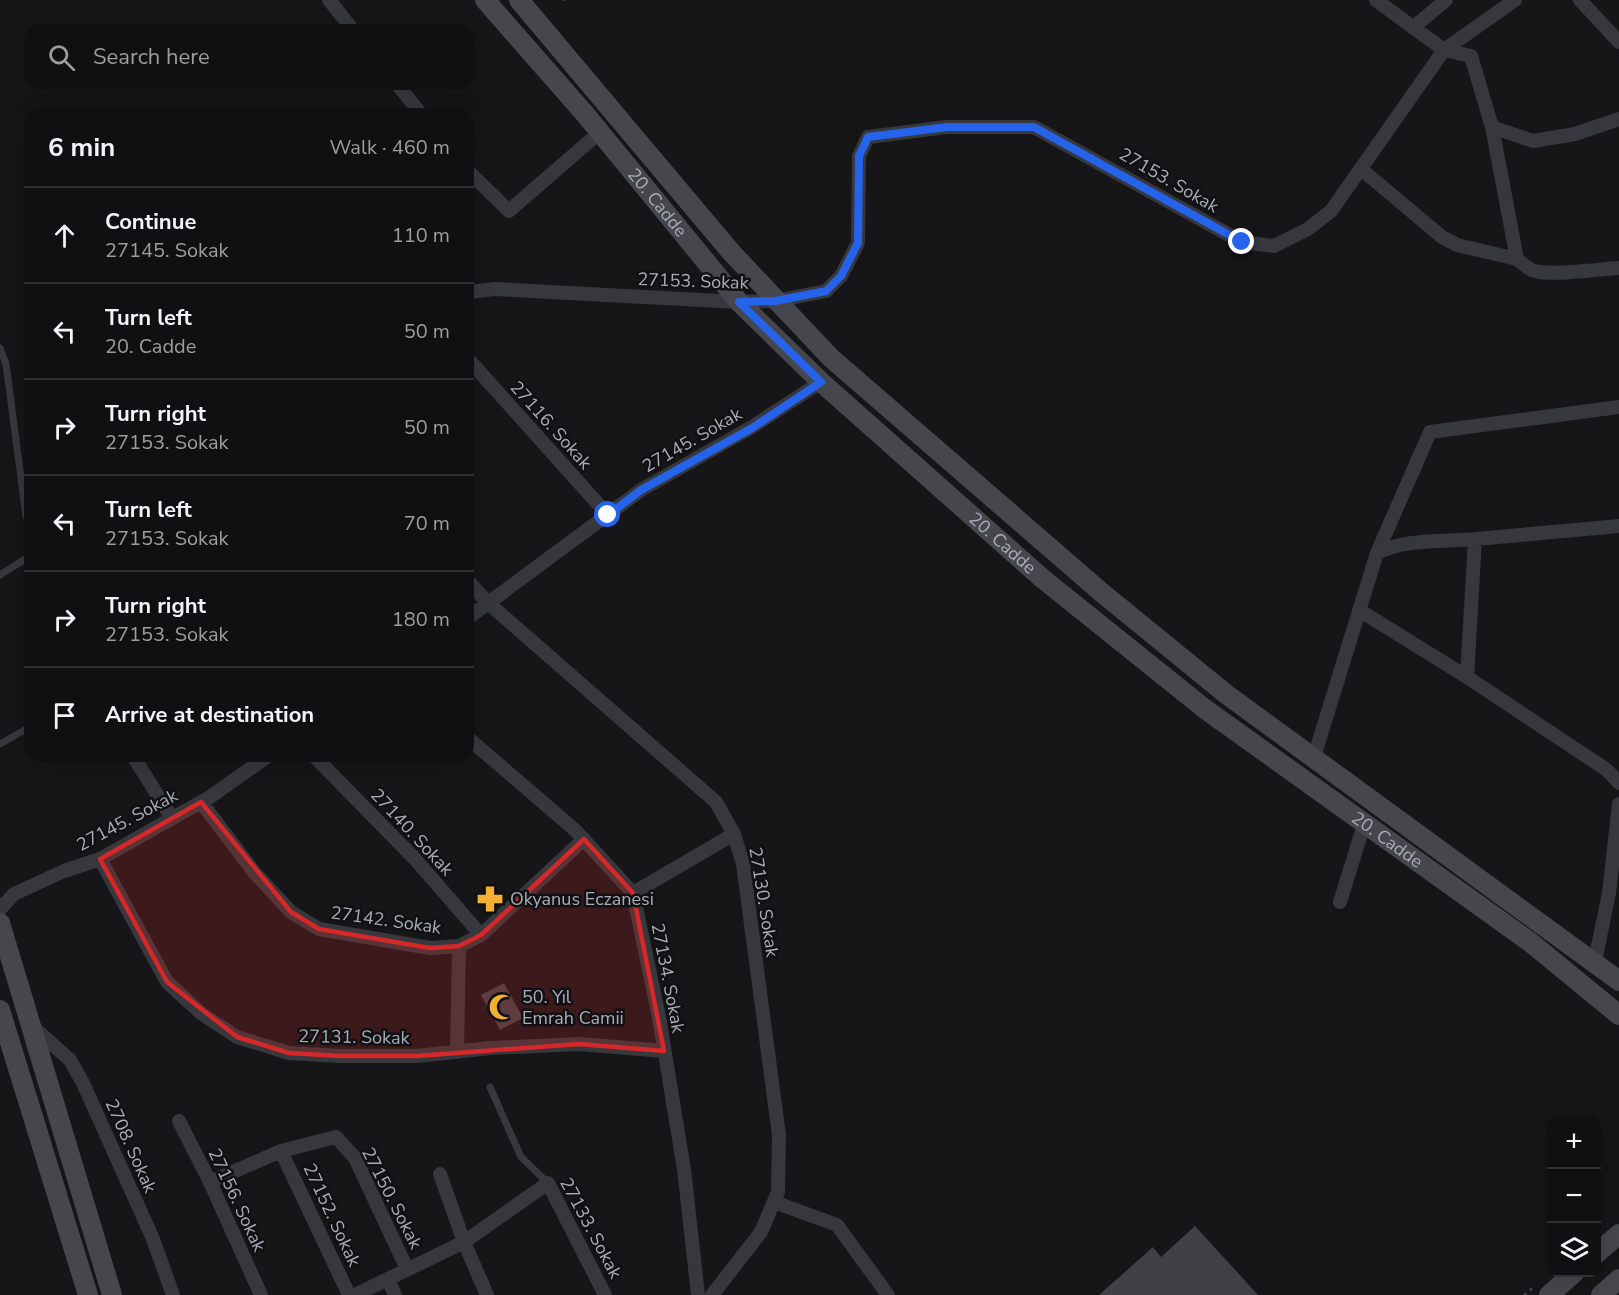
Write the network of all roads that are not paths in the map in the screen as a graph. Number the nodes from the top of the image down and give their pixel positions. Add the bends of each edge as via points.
1 (328, 0) edge
2 (484, 0) edge
3 (519, 0) edge
4 (1376, 0) edge
5 (1446, 0) edge
6 (1515, 0) edge
7 (1580, 0) edge
8 (348, 24) edge
9 (1414, 27) junction
10 (1619, 42) edge
11 (1444, 50) junction
12 (402, 90) edge
13 (416, 108) edge
14 (1619, 118) edge
15 (1492, 127) junction
16 (600, 132) junction
17 (1361, 169) junction
18 (474, 177) edge
19 (1516, 259) junction
20 (1619, 268) edge
21 (474, 291) edge
22 (775, 301) junction
23 (739, 302) junction
24 (0, 348) edge
25 (474, 366) edge
26 (821, 382) junction
27 (1619, 407) edge
28 (24, 501) edge
29 (608, 515) junction
30 (1619, 526) edge
31 (1475, 539) junction
32 (1377, 553) junction
33 (24, 560) edge
34 (0, 575) edge
35 (474, 588) edge
36 (487, 602) junction
37 (1359, 610) junction
38 (474, 613) edge
39 (1467, 677) junction
40 (24, 731) edge
41 (474, 743) edge
42 (0, 744) edge
43 (1314, 757) junction
44 (137, 762) edge
45 (259, 762) edge
46 (320, 762) edge
47 (1619, 783) edge
48 (201, 802) junction
49 (1619, 804) edge
50 (172, 818) junction
51 (1365, 821) junction
52 (734, 834) junction
53 (584, 839) junction
54 (100, 859) junction
55 (633, 893) junction
56 (1614, 894) edge
57 (1340, 902) dead end
58 (0, 909) edge
59 (0, 923) edge
60 (481, 935) junction
61 (459, 946) junction
62 (1595, 961) junction
63 (1619, 981) edge
64 (1600, 997) junction
65 (1619, 1008) edge
66 (0, 1010) edge
67 (1619, 1015) edge
68 (33, 1027) junction
69 (664, 1051) junction
70 (458, 1052) junction
71 (490, 1087) dead end
72 (178, 1121) dead end
73 (281, 1151) junction
74 (440, 1174) dead end
75 (210, 1182) junction
76 (548, 1183) junction
77 (774, 1202) junction
78 (1619, 1234) edge
79 (464, 1242) junction
80 (1601, 1250) edge
81 (407, 1269) junction
82 (1569, 1277) edge
83 (388, 1279) junction
84 (1619, 1279) edge
85 (88, 1295) edge
86 (112, 1295) edge
87 (173, 1295) edge
88 (261, 1295) edge
89 (349, 1295) edge
90 (355, 1295) edge
91 (395, 1295) edge
92 (487, 1295) edge
93 (605, 1295) edge
94 (698, 1295) edge
95 (712, 1295) edge
96 (888, 1295) edge
97 (1549, 1295) edge
98 (1601, 1295) edge

1 - 8 street
2 - 16 main road, 20. Cadde
3 - 22 main road
4 - 9 street
5 - 9 street
6 - 11 street, 27153. Sokak
7 - 10 street
9 - 11 street
11 - 15 street via 1471,56
11 - 17 street, 27153. Sokak
12 - 13 street
14 - 15 street via 1575,134 1533,141
15 - 19 street
16 - 18 street via 509,211
16 - 23 main road, 20. Cadde
17 - 19 street via 1442,237 1457,245
17 - 22 street, 27153. Sokak via 1331,211 1308,229 1274,246 1242,242 1034,127 947,127 868,137 859,156 858,243 841,276 826,291
19 - 20 street via 1533,271 1561,274
21 - 23 street, 27153. Sokak via 495,289
22 - 23 street, 27153. Sokak
22 - 43 main road via 840,365 1101,592 1226,694
23 - 26 main road, 20. Cadde
24 - 28 lane via 6,364
25 - 29 street, 27116. Sokak
26 - 29 street, 27145. Sokak via 752,428 641,490
26 - 51 main road, 20. Cadde via 1043,579 1205,709
27 - 32 street via 1430,432
29 - 36 street, 27145. Sokak
30 - 31 street
31 - 32 street via 1394,544
31 - 39 street
32 - 37 street
33 - 34 lane
35 - 36 street, 27130. Sokak
36 - 38 street, 27145. Sokak
36 - 52 street, 27130. Sokak via 716,802
37 - 39 street
37 - 43 street
39 - 47 street via 1607,770
40 - 42 lane
41 - 53 street
43 - 62 main road
44 - 50 street
45 - 48 street, 27145. Sokak
46 - 60 street, 27140. Sokak via 415,859
48 - 50 street, 27145. Sokak
48 - 61 street, 27142. Sokak via 254,872 291,912 320,929 430,948
49 - 56 street
50 - 54 street, 27145. Sokak
51 - 57 street
51 - 64 main road, 20. Cadde
52 - 55 street
52 - 77 street, 27130. Sokak via 743,864 779,1136 778,1192
53 - 55 street
53 - 60 street, 27142. Sokak
54 - 58 street, 27145. Sokak via 14,894
54 - 70 street, 27131. Sokak via 167,982 202,1014 237,1037 289,1053 417,1056
55 - 69 street, 27134. Sokak
56 - 62 street
59 - 68 main road
60 - 61 street, 27142. Sokak
61 - 70 street
62 - 63 main road
64 - 65 main road
64 - 67 main road
66 - 85 main road
68 - 86 main road
68 - 87 street, 2708. Sokak via 70,1060 83,1083 153,1239
69 - 70 street, 27131. Sokak via 579,1044
69 - 94 street, 27134. Sokak via 684,1169
71 - 76 lane, 27133. Sokak via 521,1157
72 - 75 street, 27156. Sokak
73 - 75 street, 27150. Sokak
73 - 81 street, 27150. Sokak via 336,1137 355,1158
73 - 89 street, 27152. Sokak
74 - 79 street
75 - 88 street, 27156. Sokak
76 - 79 street
76 - 93 street, 27133. Sokak
77 - 95 street, 27130. Sokak via 761,1232
77 - 96 street via 837,1225
78 - 80 main road
79 - 81 street
79 - 92 street
81 - 83 street
82 - 97 main road
83 - 90 street
83 - 91 street
84 - 98 main road

